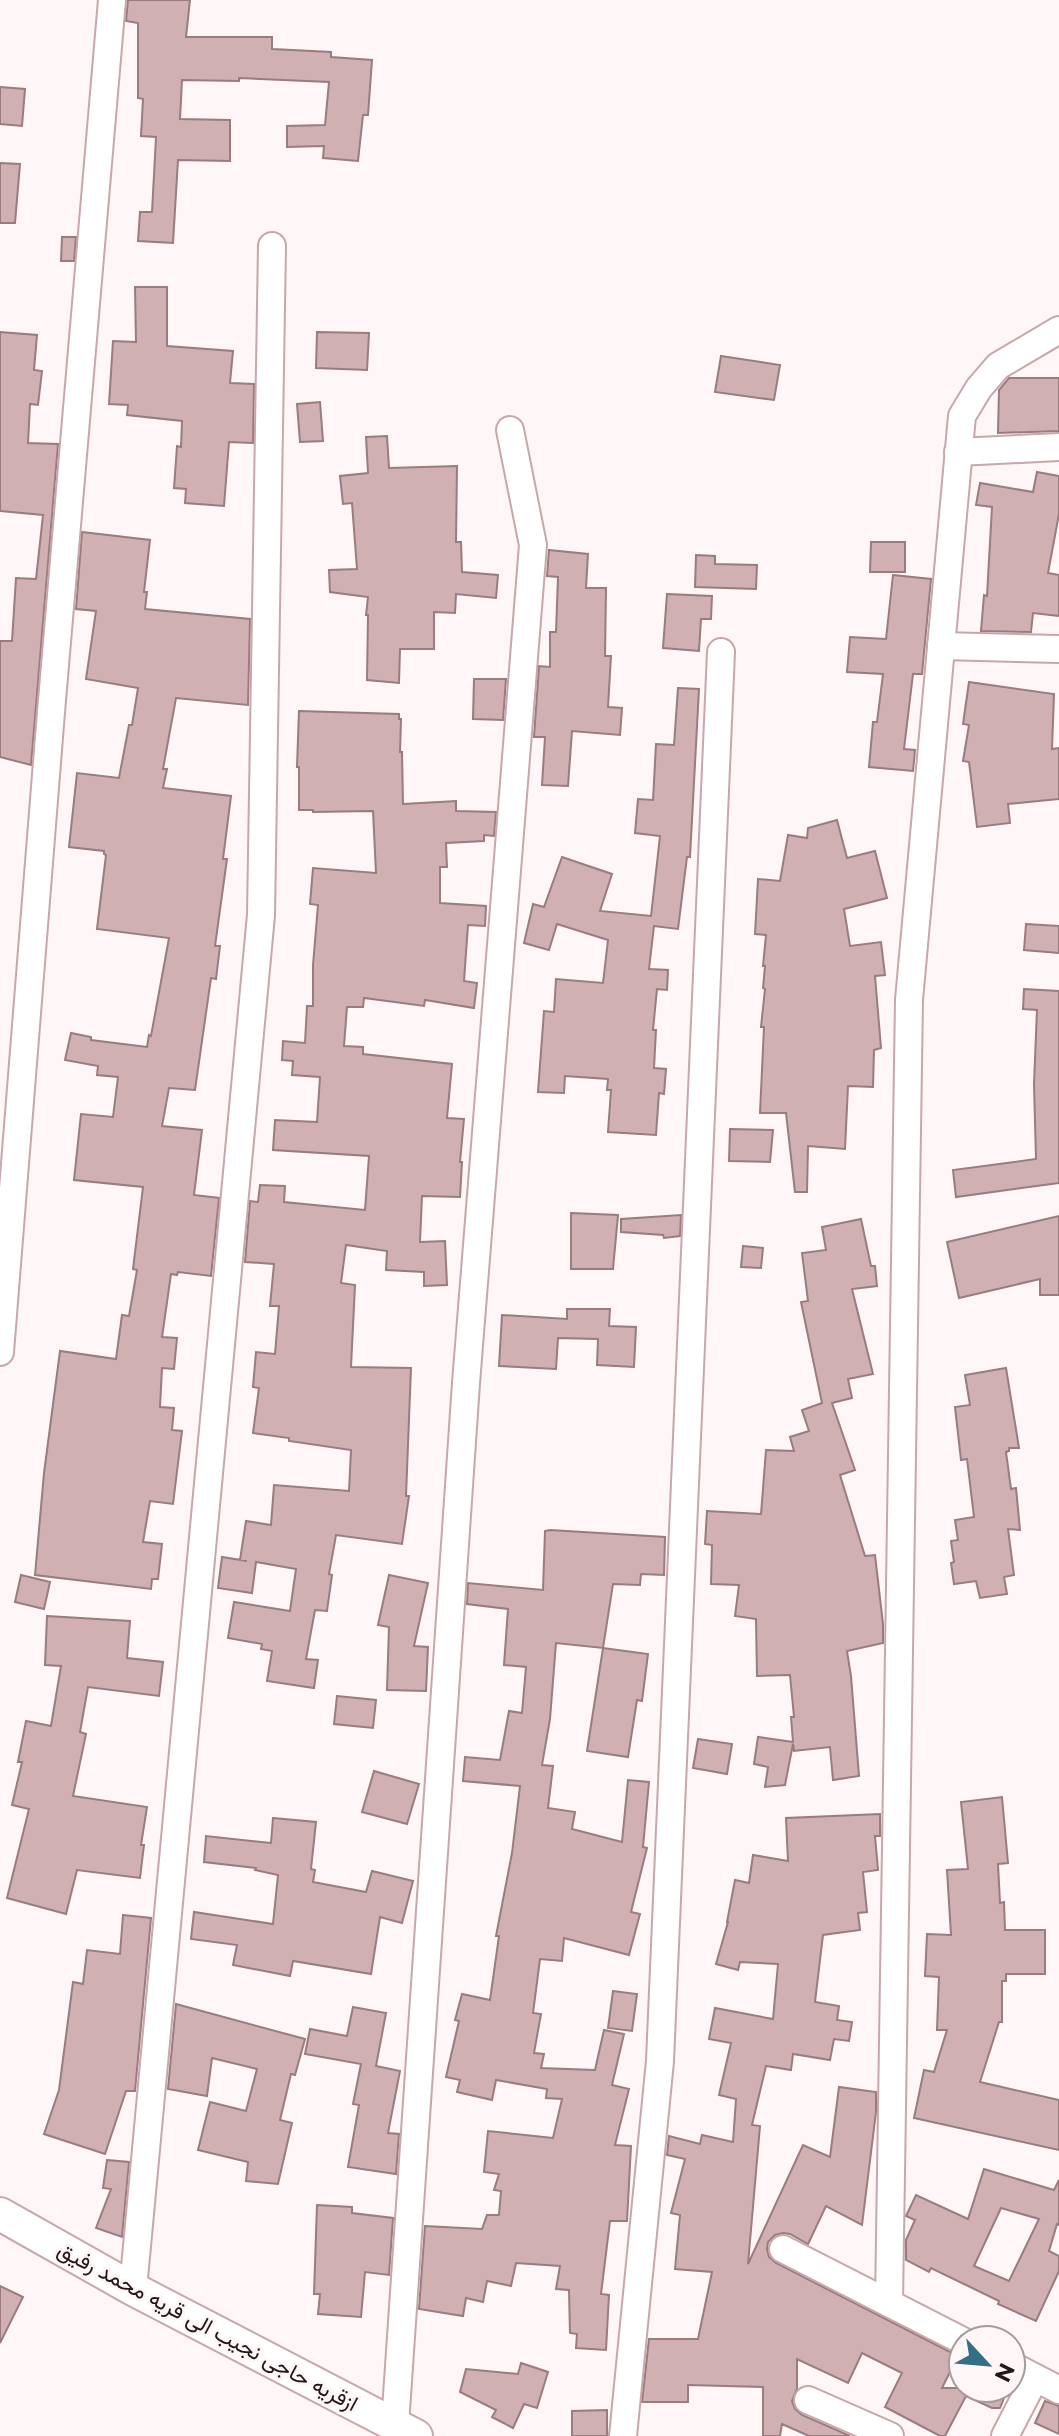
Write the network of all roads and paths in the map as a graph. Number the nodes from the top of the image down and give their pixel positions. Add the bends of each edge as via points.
1 (112, 0) edge
2 (272, 246) dead end
3 (1059, 330) edge
4 (510, 430) dead end
5 (1059, 447) edge
6 (958, 452) junction
7 (941, 646) junction
8 (1059, 649) edge
9 (721, 652) dead end
10 (0, 1352) edge
11 (0, 2214) edge
12 (783, 2249) dead end
13 (133, 2289) junction
14 (889, 2303) junction
15 (947, 2333) edge
16 (1027, 2374) edge
17 (1035, 2378) junction
18 (1059, 2390) edge
19 (808, 2400) dead end
20 (405, 2430) edge
21 (623, 2436) edge
22 (890, 2436) edge
23 (1005, 2436) edge

1 - 10 street
2 - 13 street via 261,915
3 - 6 street via 998,366 979,388 962,416
4 - 20 street via 533,545 465,1399
5 - 6 street
6 - 7 street
7 - 8 street
7 - 14 street via 909,1000
9 - 21 street via 660,2061
11 - 13 street, ازقریه حاجی نجیب الی قریه محمد رفیق
12 - 14 street
13 - 20 street, ازقریه حاجی نجیب الی قریه محمد رفیق
14 - 15 street
16 - 17 street
17 - 18 street
17 - 23 street
19 - 22 street

